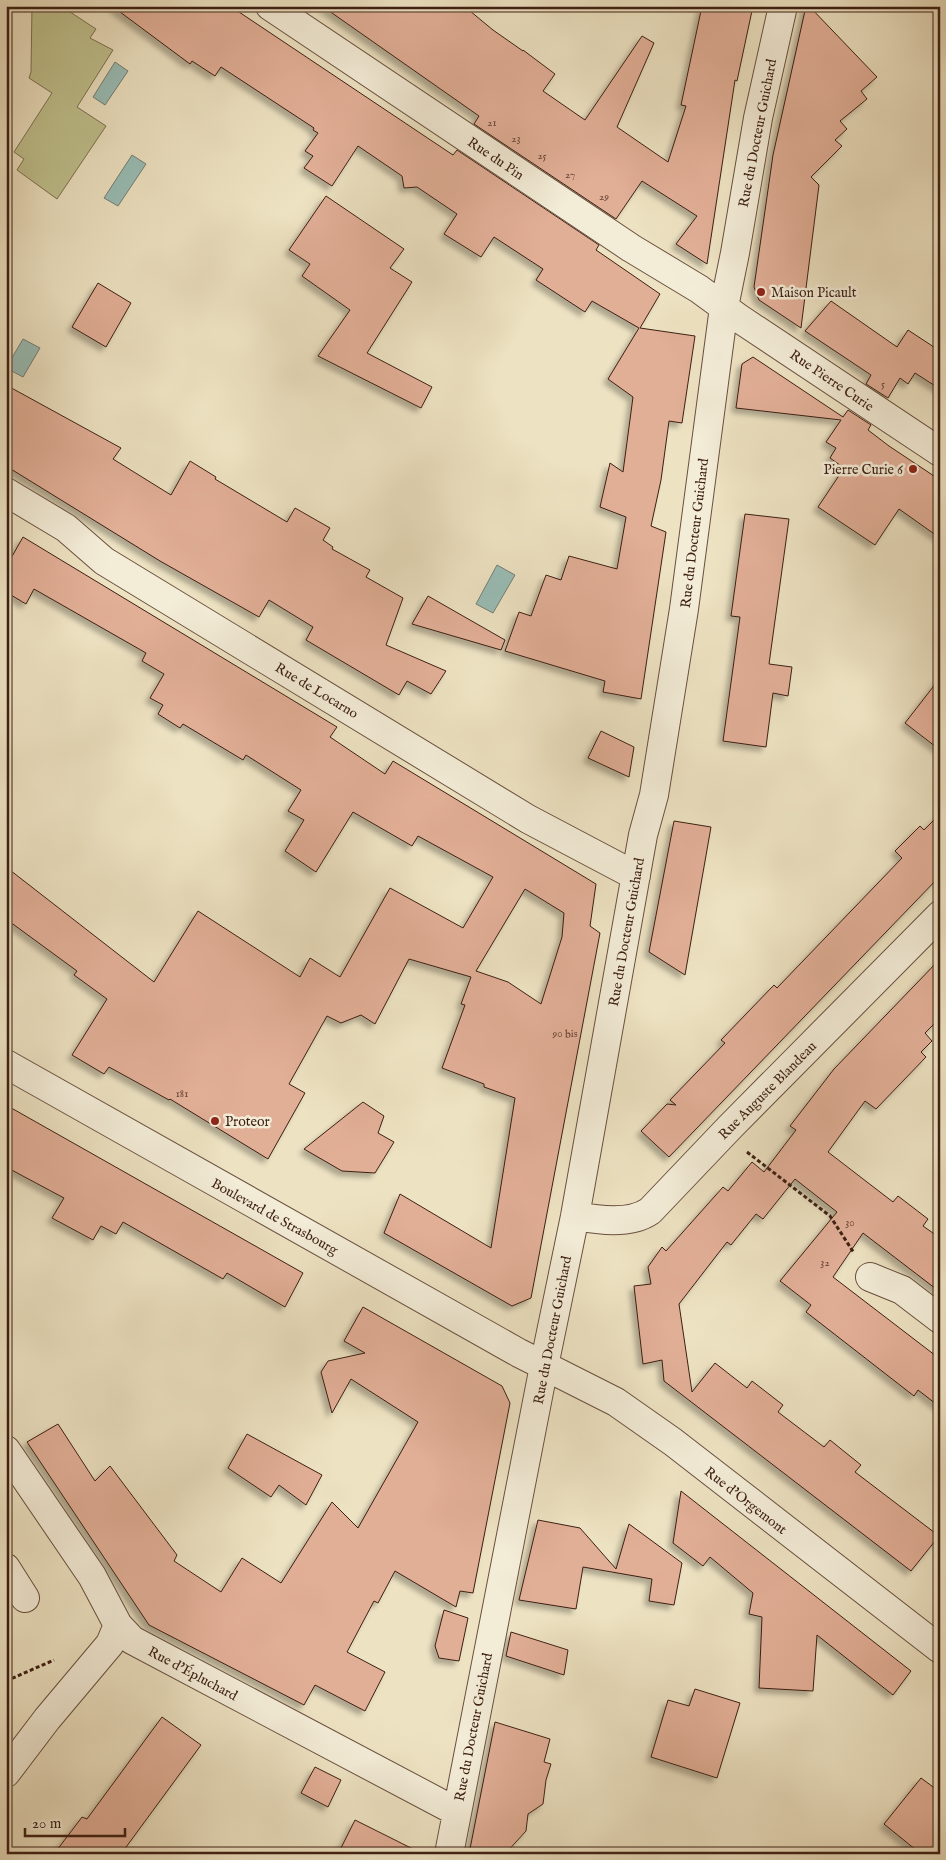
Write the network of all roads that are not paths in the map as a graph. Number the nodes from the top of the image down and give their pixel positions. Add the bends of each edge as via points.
1 (270, 6) edge
2 (783, 6) edge
3 (724, 306) junction
4 (940, 452) edge
5 (6, 492) edge
6 (636, 876) junction
7 (938, 921) edge
8 (6, 1064) edge
9 (575, 1216) junction
10 (870, 1277) road end
11 (940, 1319) edge
12 (544, 1366) junction
13 (6, 1450) edge
14 (6, 1568) edge
15 (25, 1598) dead end
16 (118, 1625) junction
17 (939, 1647) edge
18 (6, 1773) edge
19 (457, 1812) junction
20 (449, 1854) edge

1 - 3 street, Rue du Pin via 631,248
2 - 3 street, Rue du Docteur Guichard via 758,118
3 - 4 street, Rue Pierre Curie
3 - 6 street, Rue du Docteur Guichard via 684,609 654,795
5 - 6 street, Rue de Locarno via 66,528 104,561 528,819
6 - 9 street, Rue du Docteur Guichard
7 - 9 street, Rue Auguste Blandeau via 644,1216 636,1219
8 - 12 street, Boulevard de Strasbourg
9 - 12 street, Rue du Docteur Guichard
10 - 11 street via 902,1290
12 - 17 street, Rue d'Orgemont via 616,1402 673,1442
12 - 19 street, Rue du Docteur Guichard
13 - 16 street, Rue d'Épluchard via 92,1576
14 - 15 street
16 - 18 street via 110,1644
16 - 19 street, Rue d'Épluchard via 140,1645
19 - 20 street, Rue du Docteur Guichard

